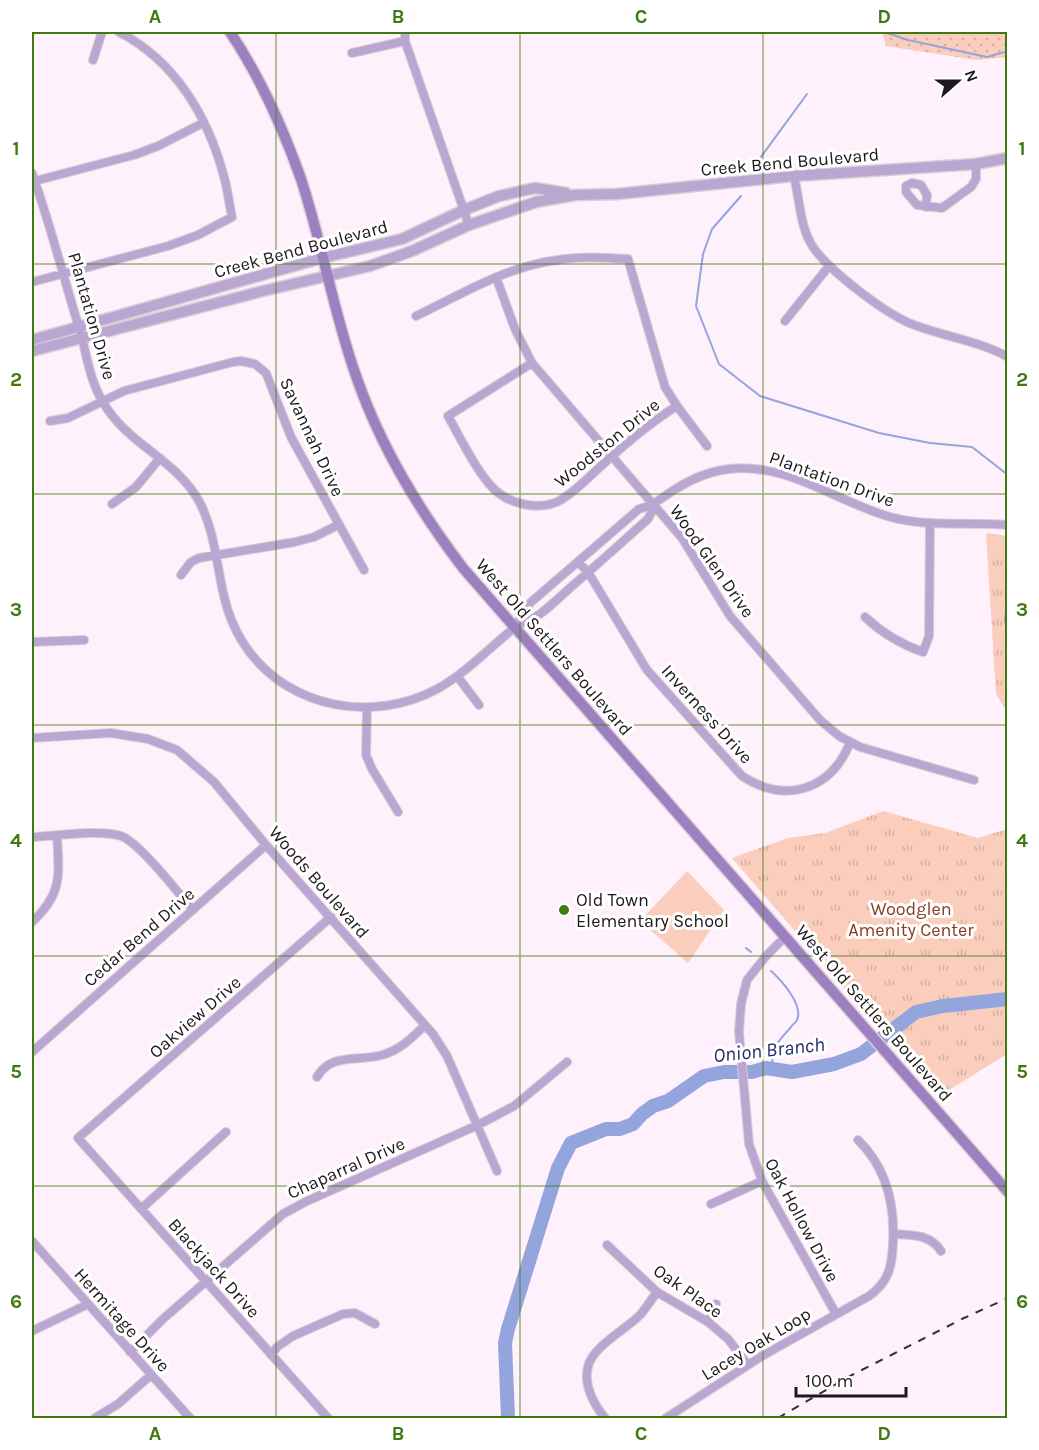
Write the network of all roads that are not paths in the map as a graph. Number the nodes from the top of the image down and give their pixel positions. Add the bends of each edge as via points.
1 (102, 32) edge
2 (119, 32) edge
3 (230, 32) edge
4 (405, 32) edge
5 (405, 41) junction
6 (352, 53) dead end
7 (93, 60) dead end
8 (203, 123) junction
9 (1008, 158) edge
10 (976, 164) junction
11 (32, 172) edge
12 (794, 176) junction
13 (35, 182) junction
14 (575, 195) junction
15 (926, 207) dead end
16 (464, 210) junction
17 (469, 225) junction
18 (322, 258) junction
19 (829, 266) junction
20 (64, 274) junction
21 (327, 276) junction
22 (496, 277) junction
23 (32, 282) edge
24 (416, 316) dead end
25 (785, 321) dead end
26 (80, 333) junction
27 (32, 340) edge
28 (32, 351) edge
29 (1008, 357) edge
30 (532, 363) junction
31 (101, 401) junction
32 (677, 406) junction
33 (50, 421) dead end
34 (707, 446) dead end
35 (612, 456) junction
36 (160, 458) junction
37 (112, 504) dead end
38 (655, 505) junction
39 (930, 523) junction
40 (338, 525) junction
41 (1008, 525) edge
42 (214, 555) junction
43 (578, 561) junction
44 (364, 570) dead end
45 (588, 572) junction
46 (181, 575) dead end
47 (865, 616) dead end
48 (516, 626) junction
49 (84, 640) dead end
50 (32, 642) edge
51 (457, 676) junction
52 (479, 705) dead end
53 (367, 708) junction
54 (32, 738) edge
55 (850, 743) junction
56 (974, 780) dead end
57 (398, 812) dead end
58 (57, 836) junction
59 (32, 837) edge
60 (266, 845) junction
61 (193, 910) junction
62 (331, 917) junction
63 (32, 922) edge
64 (785, 937) junction
65 (425, 1025) junction
66 (32, 1052) edge
67 (567, 1062) dead end
68 (317, 1077) dead end
69 (478, 1125) junction
70 (226, 1132) dead end
71 (78, 1138) joint
72 (858, 1140) dead end
73 (497, 1171) dead end
74 (762, 1181) junction
75 (1008, 1192) edge
76 (711, 1204) dead end
77 (141, 1209) junction
78 (894, 1234) junction
79 (32, 1241) edge
80 (607, 1245) dead end
81 (941, 1251) dead end
82 (206, 1281) junction
83 (657, 1292) junction
84 (87, 1304) junction
85 (716, 1304) dead end
86 (836, 1314) junction
87 (708, 1322) junction
88 (375, 1324) dead end
89 (32, 1331) edge
90 (130, 1352) junction
91 (271, 1355) junction
92 (748, 1365) junction
93 (151, 1375) junction
94 (94, 1419) edge
95 (190, 1419) edge
96 (328, 1419) edge
97 (605, 1419) edge
98 (666, 1419) edge

1 - 7 street
2 - 8 street via 164,63 184,88
3 - 18 main road, West Old Settlers Boulevard via 289,146
4 - 5 street
5 - 6 street
5 - 16 street
8 - 13 street via 134,155
8 - 20 street via 219,160 232,217 180,242
9 - 10 street, Creek Bend Boulevard
10 - 12 street, Creek Bend Boulevard
10 - 15 street via 971,187 942,208
11 - 13 street, Plantation Drive
12 - 14 street, Creek Bend Boulevard
12 - 19 street via 804,229 815,251
13 - 20 street, Plantation Drive
14 - 16 street, Creek Bend Boulevard via 535,188 499,196
14 - 17 street, Creek Bend Boulevard via 536,202
16 - 17 street
16 - 18 street, Creek Bend Boulevard via 402,239
17 - 21 street, Creek Bend Boulevard via 412,251
18 - 21 main road, West Old Settlers Boulevard
18 - 26 street, Creek Bend Boulevard
19 - 25 street
19 - 29 street via 905,321
20 - 23 street
20 - 26 street, Plantation Drive
21 - 26 street, Creek Bend Boulevard
21 - 48 main road, West Old Settlers Boulevard via 359,383 408,487 463,568
22 - 24 street
22 - 30 street, Wood Glen Drive
22 - 32 street via 559,260 628,259 659,369
26 - 27 street, Creek Bend Boulevard
26 - 28 street, Creek Bend Boulevard
26 - 31 street, Plantation Drive
30 - 35 street, Wood Glen Drive
30 - 35 street, Woodston Drive via 448,416 493,488 507,500 531,505 552,503 573,491
31 - 33 street, Savannah Drive via 68,418
31 - 36 street, Plantation Drive via 120,426
31 - 40 street, Savannah Drive via 124,391 233,362 255,364 266,373 291,437
32 - 34 street
32 - 35 street, Woodston Drive
35 - 38 street, Wood Glen Drive
36 - 37 street via 136,486
36 - 42 street, Plantation Drive via 200,503
38 - 39 street, Plantation Drive via 698,477 728,469 754,468 791,477 885,515
38 - 43 street, Plantation Drive via 639,509
38 - 45 street, Plantation Drive via 648,519
38 - 55 street, Wood Glen Drive via 682,538 730,616 820,720
39 - 41 street, Plantation Drive
39 - 47 street via 929,636 923,652 882,633
40 - 42 street via 295,542
40 - 44 street, Savannah Drive
42 - 46 street via 195,559
42 - 53 street, Plantation Drive via 230,620 261,665 284,684 311,698
43 - 45 street, Inverness Drive
43 - 48 street, Plantation Drive via 530,603
45 - 48 street, Plantation Drive via 539,614
45 - 55 street, Inverness Drive via 647,670 753,784 771,791 804,789 828,775
48 - 51 street, Plantation Drive
48 - 64 main road, West Old Settlers Boulevard
49 - 50 street
51 - 52 street
51 - 53 street, Plantation Drive via 410,700
53 - 57 street via 366,755
54 - 60 street, Woods Boulevard via 111,733 148,739 177,750 214,782
55 - 56 street, Wood Glen Drive
58 - 59 street
58 - 61 street via 104,833 123,837 135,845
58 - 63 street via 56,891 49,905
60 - 61 street, Cedar Bend Drive
60 - 62 street, Woods Boulevard
61 - 66 street, Cedar Bend Drive
62 - 65 street, Woods Boulevard
62 - 71 street, Oakview Drive
64 - 74 street, Oak Hollow Drive via 747,980 741,1004 740,1050 749,1144
64 - 75 main road, West Old Settlers Boulevard
65 - 68 street via 393,1051 371,1058 335,1061
65 - 69 street, Woods Boulevard via 447,1056
67 - 69 street, Chaparral Drive via 514,1106
69 - 73 street, Woods Boulevard
69 - 82 street, Chaparral Drive via 292,1208
70 - 77 street
71 - 77 street, Blackjack Drive
72 - 78 street, Lacey Oak Loop via 871,1153 889,1188
74 - 76 street
74 - 86 street, Oak Hollow Drive
77 - 82 street, Blackjack Drive
78 - 81 street via 926,1237
78 - 86 street, Lacey Oak Loop via 891,1266 883,1283 869,1296
79 - 84 street, Hermitage Drive
80 - 83 street, Oak Place
82 - 90 street, Chaparral Drive
82 - 91 street, Blackjack Drive
83 - 87 street, Oak Place
83 - 97 street via 640,1314 595,1352 587,1369 594,1405
84 - 89 street
84 - 90 street, Hermitage Drive
85 - 87 street
86 - 92 street, Lacey Oak Loop
87 - 92 street, Oak Place via 728,1339
88 - 91 street via 355,1313 343,1314 285,1341
90 - 93 street, Hermitage Drive
91 - 96 street, Blackjack Drive
92 - 98 street, Lacey Oak Loop
93 - 94 street
93 - 95 street, Hermitage Drive

